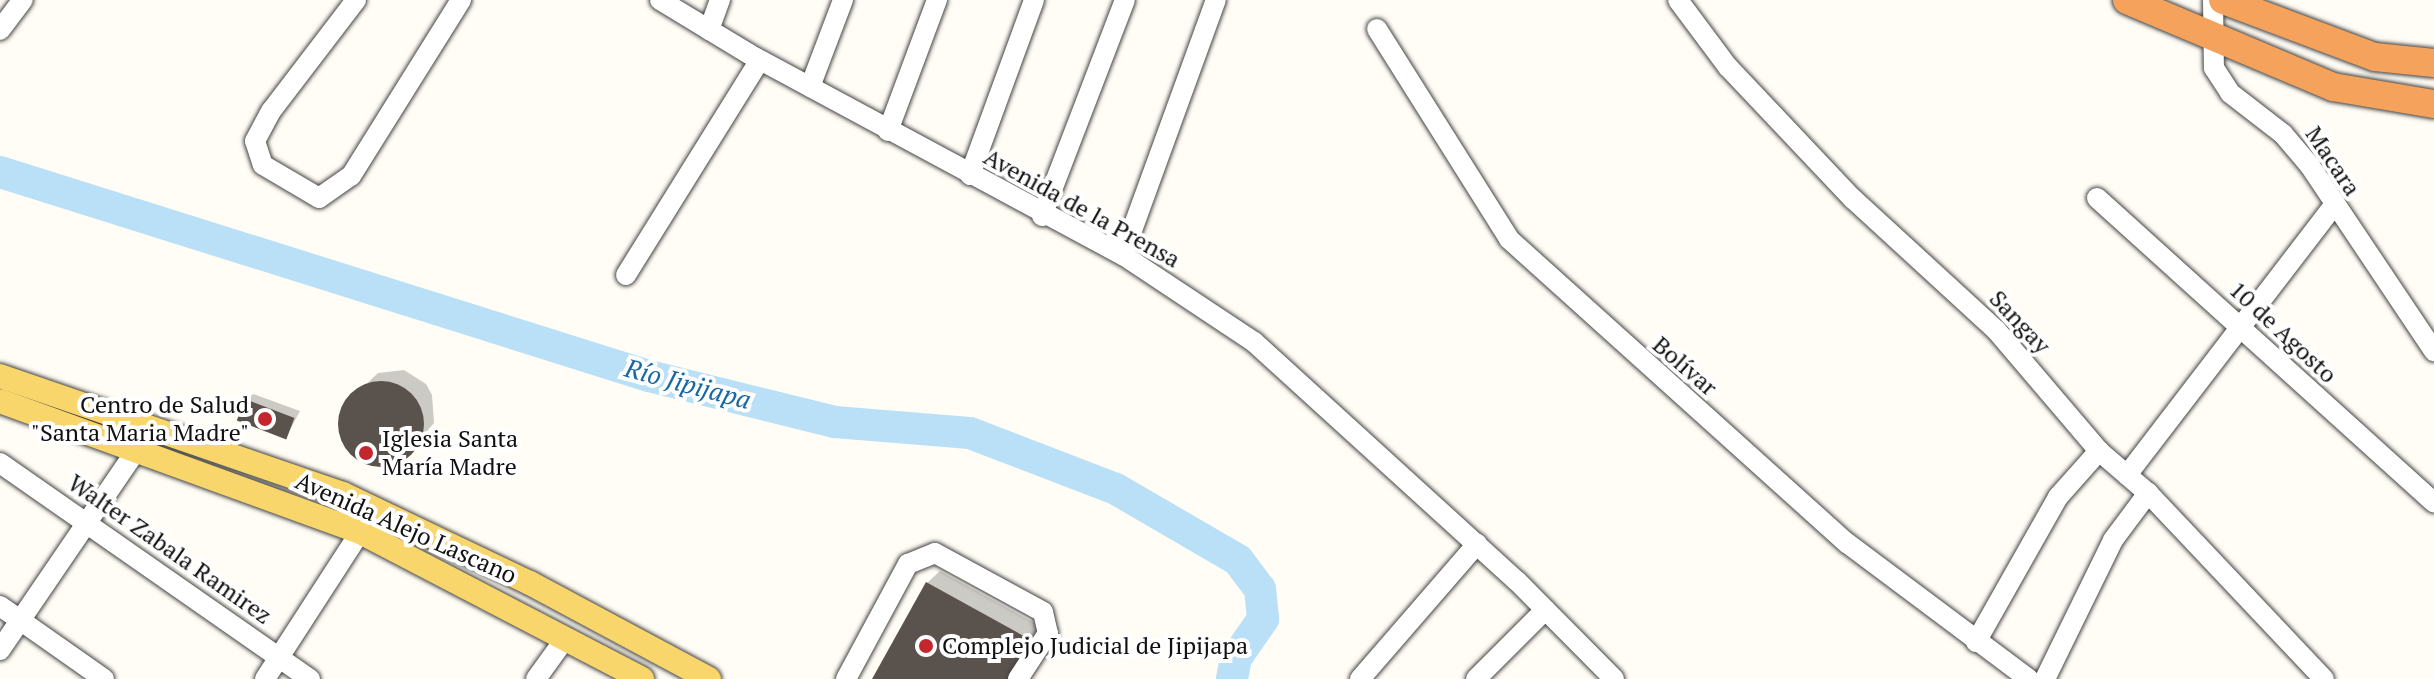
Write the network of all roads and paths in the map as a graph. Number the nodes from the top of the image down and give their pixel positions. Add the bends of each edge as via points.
1 (23, 0) edge
2 (356, 0) edge
3 (461, 0) edge
4 (660, 0) edge
5 (720, 0) edge
6 (843, 0) edge
7 (937, 0) edge
8 (1034, 0) edge
9 (1125, 0) edge
10 (1216, 0) edge
11 (1678, 0) edge
12 (2127, 0) edge
13 (2213, 0) edge
14 (2223, 0) edge
15 (1377, 29) dead end
16 (0, 30) edge
17 (709, 30) junction
18 (2212, 36) junction
19 (760, 60) junction
20 (2434, 63) edge
21 (810, 87) junction
22 (2434, 104) edge
23 (888, 131) junction
24 (970, 175) junction
25 (2097, 198) dead end
26 (2333, 207) junction
27 (1042, 216) junction
28 (1123, 255) junction
29 (626, 275) dead end
30 (2240, 325) junction
31 (2434, 351) edge
32 (0, 376) edge
33 (0, 401) edge
34 (138, 448) junction
35 (2099, 451) junction
36 (0, 463) edge
37 (2127, 475) junction
38 (2148, 493) junction
39 (2434, 502) edge
40 (88, 522) junction
41 (360, 532) junction
42 (1477, 544) junction
43 (0, 606) edge
44 (1545, 610) junction
45 (20, 621) junction
46 (565, 639) junction
47 (1976, 642) junction
48 (0, 650) edge
49 (280, 658) junction
50 (1600, 675) edge
51 (104, 679) edge
52 (265, 679) edge
53 (310, 679) edge
54 (536, 679) edge
55 (642, 679) edge
56 (709, 679) edge
57 (846, 679) edge
58 (1018, 679) edge
59 (1360, 679) edge
60 (1476, 679) edge
61 (2029, 679) edge
62 (2045, 679) edge
63 (2324, 679) edge

1 - 16 street
2 - 3 street via 271,111 255,141 263,165 319,198 351,176
4 - 17 street, Avenida de la Prensa
5 - 17 street
6 - 21 street
7 - 23 street
8 - 24 street
9 - 27 street
10 - 28 street
11 - 35 street, Sangay via 1728,67 1853,199 1996,330
12 - 18 highway
13 - 18 street, Macara
14 - 20 highway via 2375,57
15 - 47 street, Bolívar via 1509,239 1847,543
17 - 19 street, Avenida de la Prensa
18 - 22 highway via 2333,87
18 - 26 street, Macara via 2214,68 2230,93 2283,134
19 - 21 street, Avenida de la Prensa
19 - 29 street
21 - 23 street, Avenida de la Prensa
23 - 24 street, Avenida de la Prensa
24 - 27 street, Avenida de la Prensa
25 - 30 street, 10 de Agosto
26 - 30 street
26 - 31 street, Macara
27 - 28 street, Avenida de la Prensa
28 - 42 street, Avenida de la Prensa via 1254,342
30 - 37 street
30 - 39 street, 10 de Agosto
32 - 56 main road, Avenida Alejo Lascano via 343,494 530,583
33 - 34 main road, Avenida Alejo Lascano
34 - 40 street
34 - 41 main road, Avenida Alejo Lascano
35 - 37 street, Sangay
35 - 47 street via 2058,497
36 - 40 street, Walter Zabala Ramirez
37 - 38 street, Sangay
38 - 62 street via 2113,540
38 - 63 street, Sangay
40 - 45 street
40 - 49 street, Walter Zabala Ramirez
41 - 46 main road, Avenida Alejo Lascano
41 - 49 street
42 - 44 street, Avenida de la Prensa
42 - 59 street
43 - 45 street
44 - 50 street, Avenida de la Prensa
44 - 60 street
45 - 48 street
45 - 51 street
46 - 54 street
46 - 55 main road, Avenida Alejo Lascano
47 - 61 street, Bolívar
49 - 52 street
49 - 53 street, Walter Zabala Ramirez
57 - 58 street via 908,564 935,553 1043,612 1048,633

